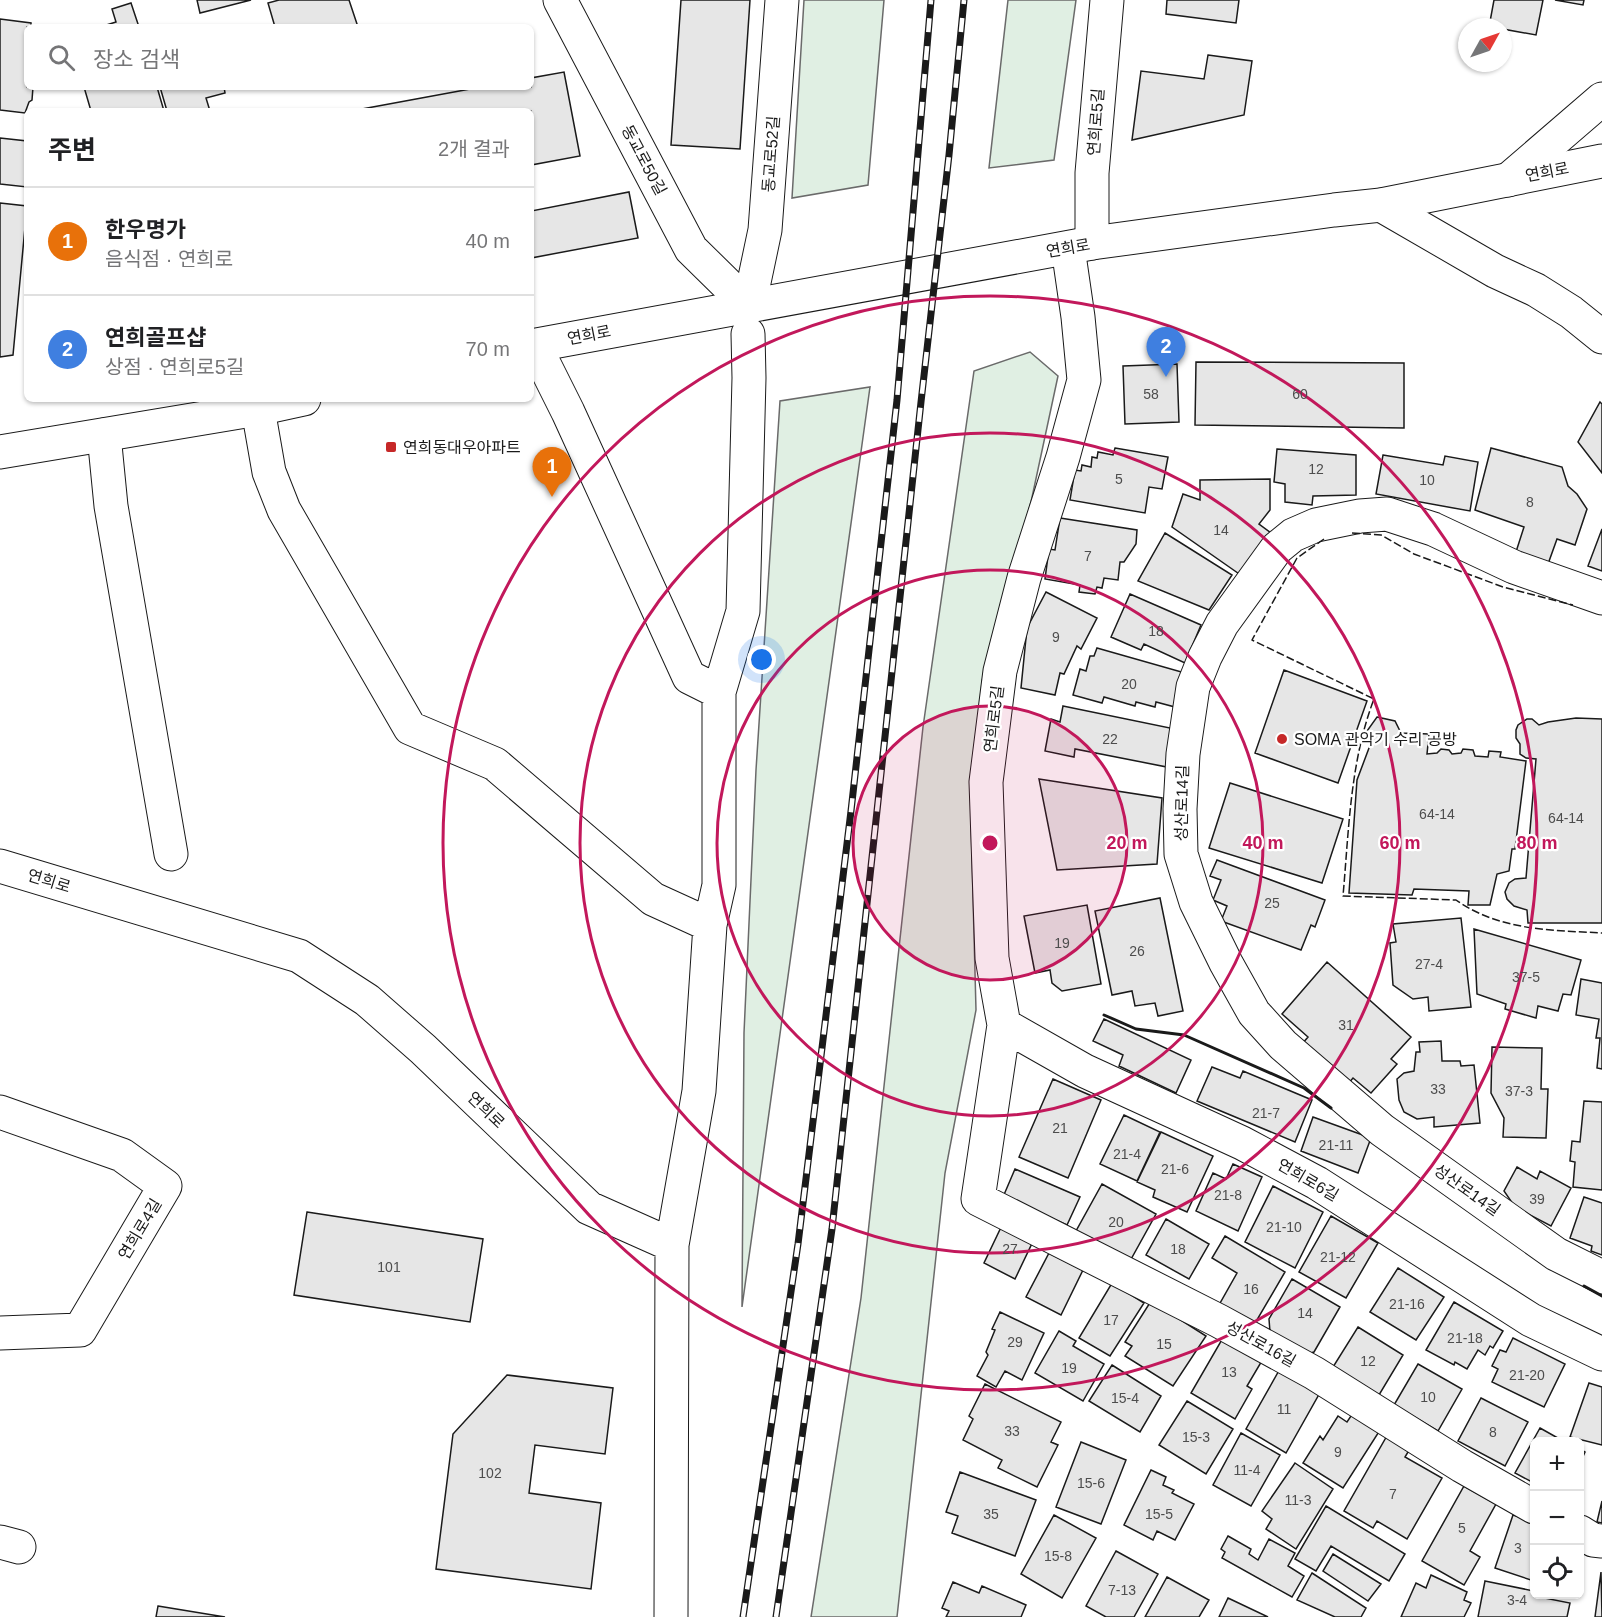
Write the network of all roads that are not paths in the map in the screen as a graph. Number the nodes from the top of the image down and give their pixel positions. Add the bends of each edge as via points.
1 (560, 0) edge
2 (782, 0) edge
3 (1107, 0) edge
4 (1602, 99) edge
5 (1602, 161) edge
6 (1508, 180) junction
7 (1381, 205) junction
8 (1080, 245) junction
9 (748, 320) junction
10 (1602, 337) edge
11 (534, 346) edge
12 (534, 348) edge
13 (291, 402) edge
14 (258, 410) junction
15 (104, 435) junction
16 (0, 452) edge
17 (1602, 598) edge
18 (719, 692) junction
19 (171, 854) dead end
20 (0, 866) edge
21 (710, 925) junction
22 (1004, 1024) junction
23 (0, 1112) edge
24 (978, 1199) joint
25 (672, 1245) junction
26 (1602, 1277) edge
27 (0, 1333) edge
28 (1602, 1354) edge
29 (1530, 1505) edge
30 (1584, 1534) edge
31 (1602, 1541) edge
32 (671, 1617) edge

1 - 9 street, 동교로50길 via 691,249
2 - 9 street, 동교로52길 via 765,231
3 - 8 street, 연희로5길 via 1092,173
4 - 6 street
5 - 6 street, 연희로
6 - 7 street, 연희로
7 - 8 street, 연희로
7 - 10 street via 1495,271 1536,290
8 - 9 street, 연희로
8 - 22 street, 연희로5길 via 1078,317 1084,380 1000,671 986,783 992,958
9 - 11 street, 연희로
9 - 18 street via 742,611
12 - 18 street, 연희로 via 568,412 689,677
13 - 14 street
14 - 15 street
14 - 21 street via 269,472 284,510 410,728 495,764 653,899
15 - 16 street
15 - 19 street via 111,506
17 - 26 street, 성산로14길 via 1514,567 1433,529 1387,514 1316,525 1293,535 1277,548 1222,624 1205,657 1193,687 1180,809 1181,854 1196,902 1254,1013 1283,1045 1382,1130 1556,1254
18 - 21 street via 719,885
20 - 25 street, 연희로 via 299,956 375,1007 589,1208
21 - 25 street via 699,1091
22 - 24 street, 연희로5길
22 - 28 street, 연희로6길 via 1085,1071 1242,1143 1317,1183 1531,1320
23 - 27 street, 연희로4길 via 122,1155 165,1186 80,1330
24 - 29 street, 성산로16길 via 1304,1368
25 - 32 street
30 - 31 street

